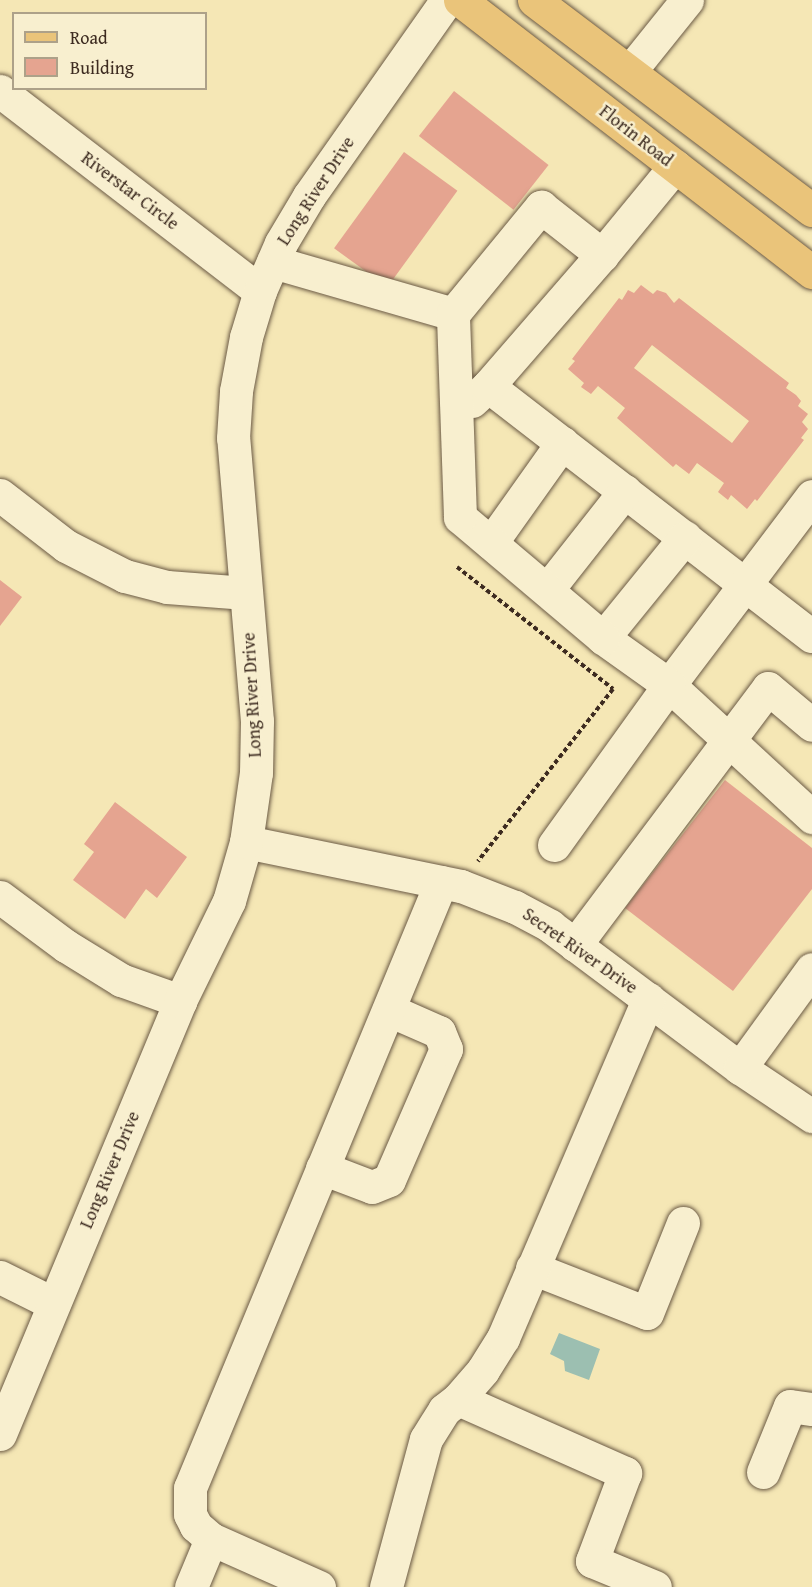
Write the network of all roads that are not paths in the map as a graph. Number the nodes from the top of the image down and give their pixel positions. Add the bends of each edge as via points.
1 (447, 0) edge
2 (460, 0) edge
3 (534, 0) edge
4 (687, 0) edge
5 (630, 71) junction
6 (0, 91) edge
7 (675, 166) junction
8 (812, 210) edge
9 (602, 255) junction
10 (812, 272) edge
11 (267, 277) junction
12 (453, 314) junction
13 (488, 386) junction
14 (457, 414) junction
15 (562, 443) junction
16 (625, 491) junction
17 (0, 495) edge
18 (812, 496) edge
19 (685, 537) junction
20 (491, 543) junction
21 (744, 584) junction
22 (547, 590) junction
23 (246, 593) junction
24 (812, 636) edge
25 (603, 638) junction
26 (669, 685) junction
27 (812, 725) edge
28 (729, 740) junction
29 (812, 817) edge
30 (246, 842) junction
31 (554, 845) dead end
32 (441, 882) junction
33 (0, 897) edge
34 (576, 945) junction
35 (812, 969) edge
36 (648, 999) junction
37 (180, 1001) junction
38 (389, 1010) junction
39 (740, 1068) junction
40 (812, 1116) edge
41 (322, 1168) junction
42 (683, 1222) dead end
43 (532, 1268) junction
44 (0, 1277) edge
45 (54, 1304) junction
46 (458, 1399) junction
47 (812, 1409) edge
48 (0, 1434) edge
49 (764, 1472) dead end
50 (211, 1539) junction
51 (191, 1587) edge
52 (319, 1587) edge
53 (386, 1587) edge
54 (655, 1587) edge

1 - 11 street, Long River Drive via 309,195
2 - 7 main road, Florin Road
3 - 5 main road
4 - 5 street
5 - 8 main road
6 - 11 street, Riverstar Circle
7 - 9 street
7 - 10 main road, Florin Road
9 - 12 street via 541,207
9 - 13 street
11 - 12 street
11 - 23 street, Long River Drive via 246,337 233,438
12 - 14 street
13 - 14 street
13 - 15 street
14 - 20 street via 460,517
15 - 16 street
15 - 20 street
16 - 19 street
16 - 22 street
17 - 23 street via 66,546 125,576 166,587
18 - 21 street
19 - 21 street
19 - 25 street
20 - 22 street
21 - 24 street
21 - 26 street
22 - 25 street
23 - 30 street, Long River Drive via 257,721 256,773
25 - 26 street
26 - 28 street
26 - 31 street
27 - 28 street via 768,688
28 - 29 street
28 - 34 street
30 - 32 street, Secret River Drive
30 - 37 street, Long River Drive via 229,901
32 - 34 street, Secret River Drive via 515,907
32 - 38 street
33 - 37 street via 66,946 121,980
34 - 36 street, Secret River Drive
35 - 39 street
36 - 39 street, Secret River Drive
36 - 43 street
37 - 45 street, Long River Drive
38 - 41 street
38 - 41 street via 439,1032 446,1048 389,1180 372,1187
39 - 40 street, Secret River Drive
41 - 50 street via 190,1488 190,1514 196,1526
42 - 43 street via 647,1313
43 - 46 street via 502,1338 483,1370
44 - 45 street
45 - 48 street, Long River Drive
46 - 53 street via 444,1410 426,1439
46 - 54 street via 625,1473 592,1561
47 - 49 street via 790,1406
50 - 51 street
50 - 52 street

